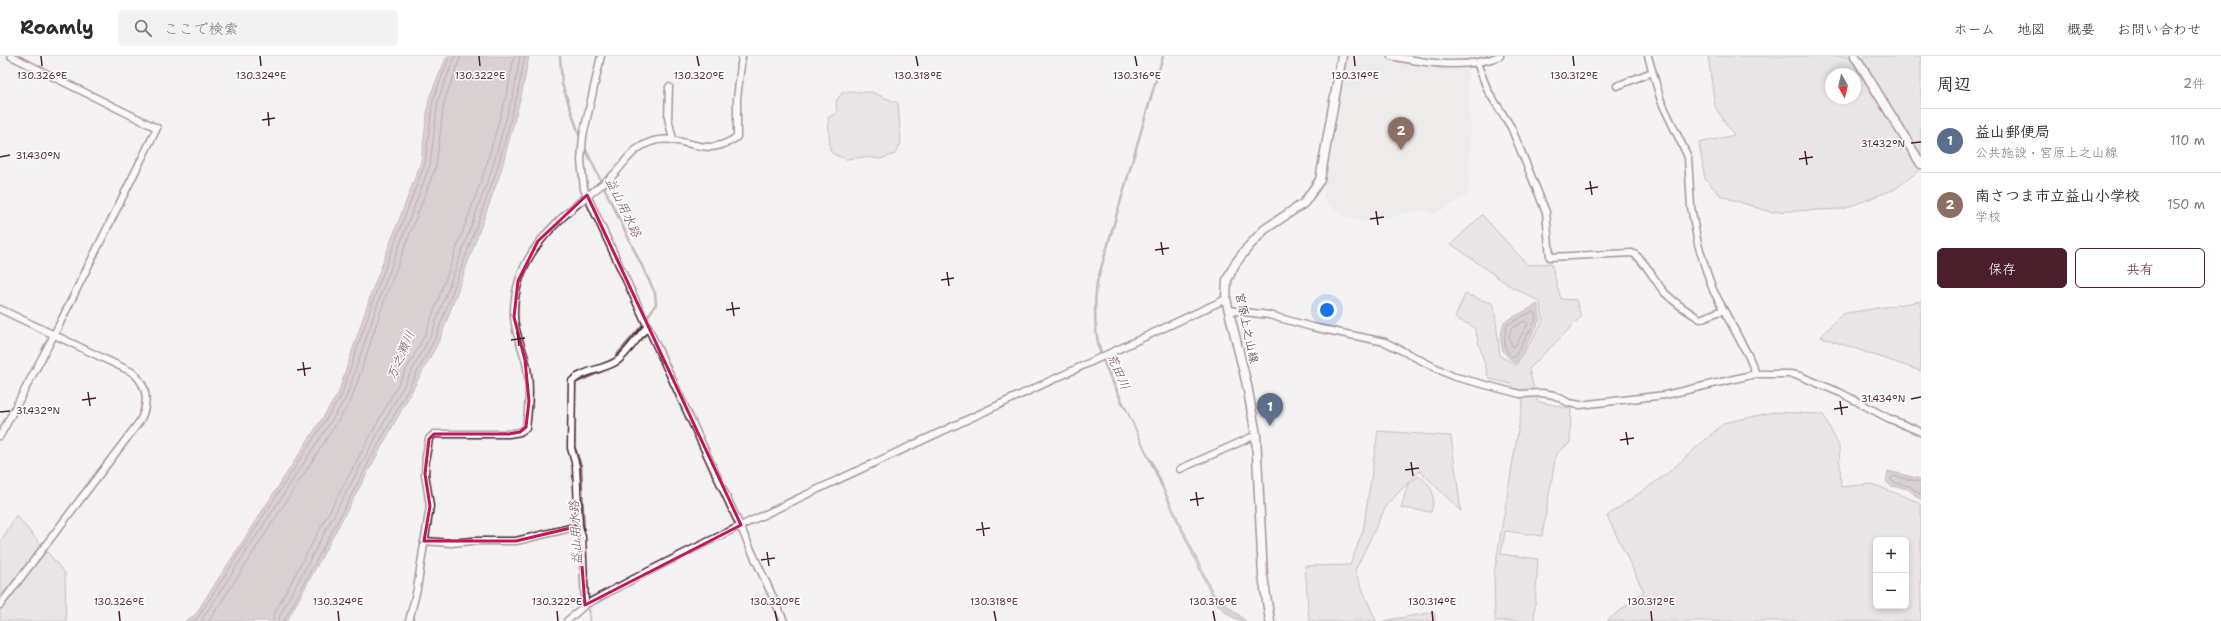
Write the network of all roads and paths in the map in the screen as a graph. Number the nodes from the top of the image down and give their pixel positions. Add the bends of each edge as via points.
1 (11, 56) edge
2 (601, 56) edge
3 (742, 56) edge
4 (1342, 56) edge
5 (1391, 56) edge
6 (1500, 56) edge
7 (1648, 56) edge
8 (1855, 56) edge
9 (1477, 63) junction
10 (1652, 72) junction
11 (1617, 86) dead end
12 (669, 87) dead end
13 (673, 140) junction
14 (1921, 164) edge
15 (587, 195) junction
16 (1226, 299) junction
17 (0, 309) edge
18 (1229, 310) junction
19 (1723, 310) junction
20 (648, 326) junction
21 (54, 335) junction
22 (1756, 374) junction
23 (1921, 432) edge
24 (1256, 435) junction
25 (0, 436) edge
26 (1180, 469) dead end
27 (579, 526) junction
28 (741, 526) junction
29 (424, 541) junction
30 (0, 605) edge
31 (585, 605) junction
32 (409, 621) edge
33 (567, 621) edge
34 (784, 621) edge
35 (1270, 621) edge

1 - 21 street via 157,128
2 - 15 street via 583,136 582,175
3 - 13 street via 737,99 737,137 720,147 709,148
4 - 16 street, 宮原上之山線 via 1320,180 1304,203 1265,229 1240,255 1227,280
5 - 9 street via 1431,64
6 - 9 street
7 - 10 street
8 - 14 street
9 - 19 street via 1488,90 1511,127 1546,212 1550,257 1632,253 1640,258 1656,282 1683,309 1700,319
10 - 11 street
10 - 19 street via 1661,101 1688,156 1691,207 1698,244 1713,290
12 - 13 street via 668,118
13 - 15 street via 662,139 632,152 611,177
15 - 20 street
15 - 29 street via 542,236 518,282 514,328 525,360 529,401 526,428 509,434 434,434 430,439 426,456 425,474 430,506
16 - 18 street, 宮原上之山線
16 - 28 street via 1110,355 984,410
17 - 21 street
18 - 22 street via 1269,315 1385,342 1452,376 1520,394 1542,392 1580,405 1666,395
18 - 24 street, 宮原上之山線
19 - 22 street
20 - 27 street via 619,360 572,381 571,448 576,466
20 - 28 street
21 - 25 street
21 - 30 street via 136,376 146,394 145,412
22 - 23 street via 1800,376
24 - 26 street
24 - 35 street, 宮原上之山線 via 1263,576
27 - 29 street via 516,541
27 - 31 street via 582,537
28 - 31 street
28 - 34 street
29 - 32 street via 417,590
31 - 33 street

